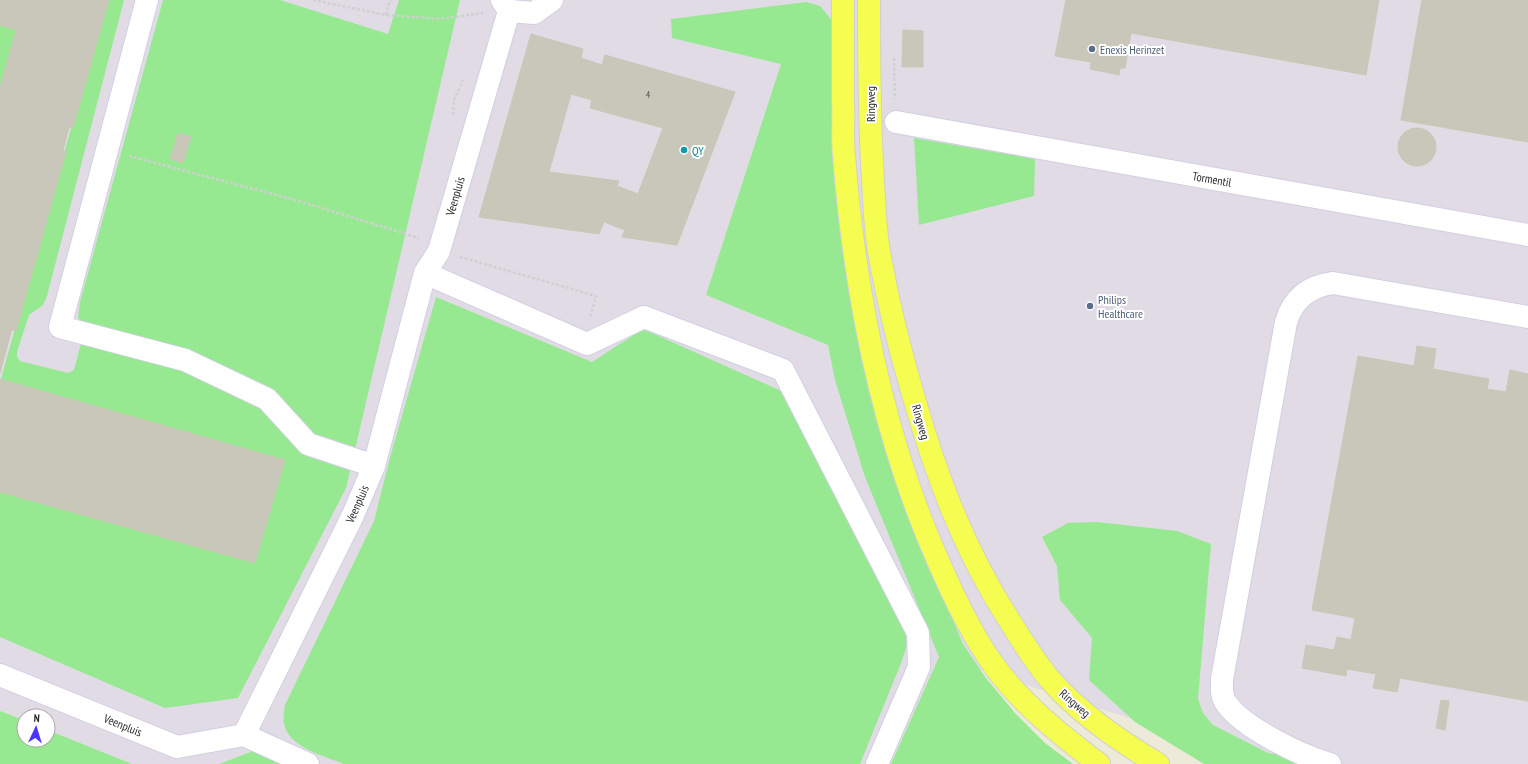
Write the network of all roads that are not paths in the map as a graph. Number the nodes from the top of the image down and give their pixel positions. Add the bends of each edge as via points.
1 (147, 0) edge
2 (552, 0) edge
3 (843, 0) edge
4 (869, 0) edge
5 (495, 8) edge
6 (896, 122) dead end
7 (1528, 235) edge
8 (425, 273) junction
9 (1528, 317) edge
10 (374, 466) junction
11 (0, 676) edge
12 (244, 735) junction
13 (308, 764) edge
14 (877, 764) edge
15 (1099, 764) edge
16 (1158, 764) edge
17 (1330, 764) edge

1 - 10 street via 60,327 185,360 267,399 308,444
2 - 5 street via 534,13
3 - 15 main road via 844,153 854,246 868,336 894,443 907,484 923,528 966,621 996,668 1023,699 1069,742
4 - 16 main road, Ringweg via 870,129 878,244 896,334 938,477 974,560 995,600 1031,655 1054,684 1090,716 1125,745
5 - 8 street, Veenpluis via 440,251
6 - 7 street, Tormentil
8 - 10 street, Veenpluis
8 - 14 street via 587,344 644,317 783,370 918,633 919,667
9 - 17 street via 1333,283 1319,285 1308,291 1290,310 1222,679 1222,693 1225,703 1234,713 1256,729 1278,742
10 - 12 street, Veenpluis via 353,515
11 - 12 street, Veenpluis via 176,747
12 - 13 street

